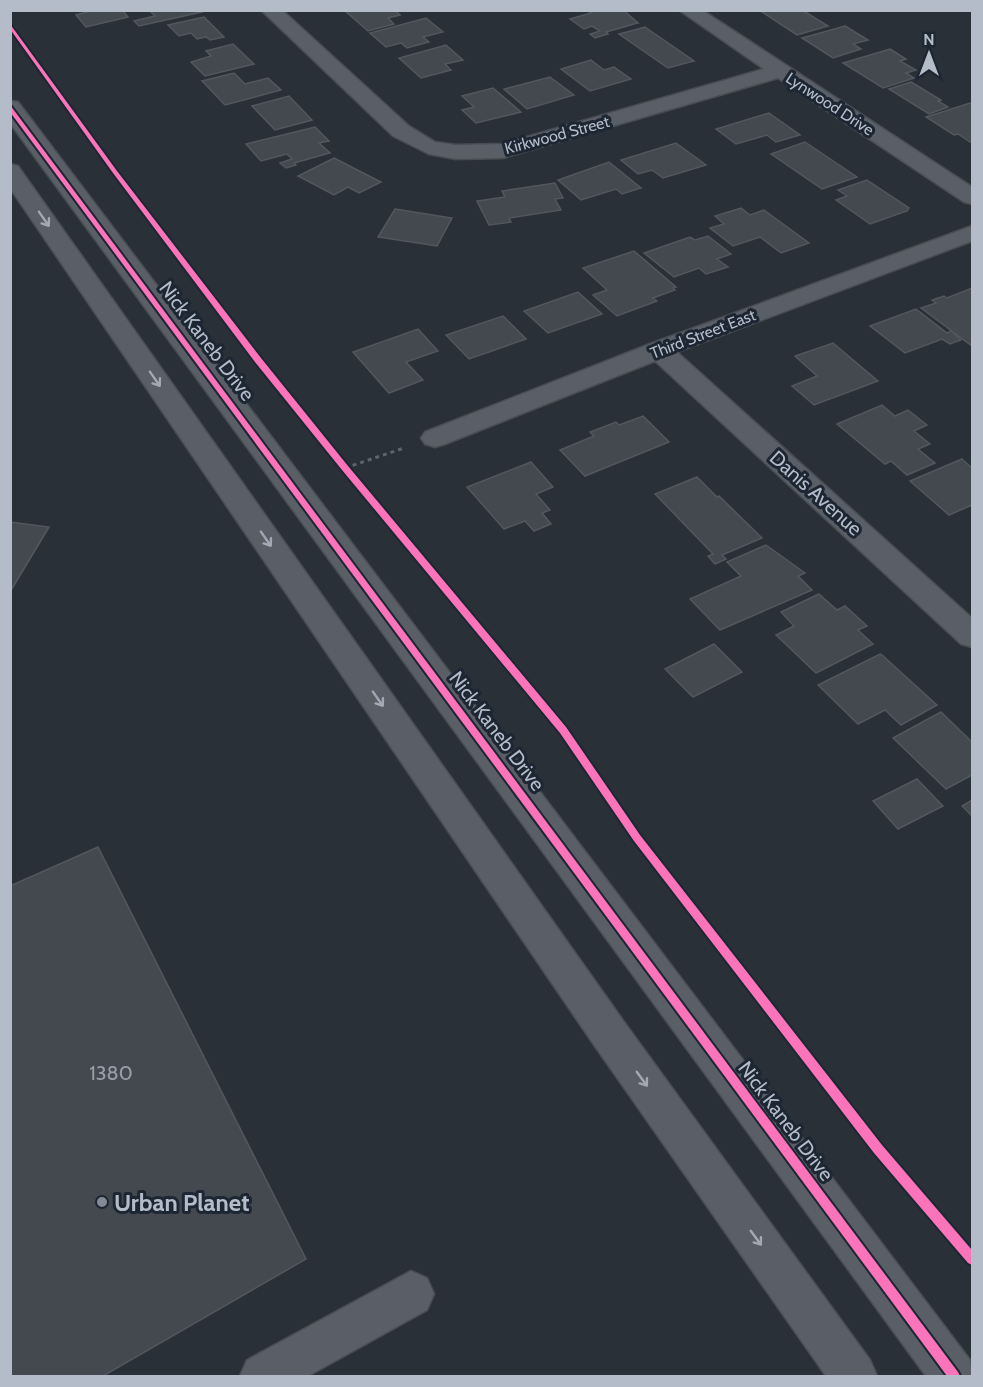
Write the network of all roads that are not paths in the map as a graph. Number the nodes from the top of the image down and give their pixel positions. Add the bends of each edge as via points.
1 (270, 10) edge
2 (688, 10) edge
3 (780, 71) junction
4 (10, 107) edge
5 (10, 171) edge
6 (972, 197) edge
7 (972, 233) edge
8 (659, 350) junction
9 (435, 438) road end
10 (972, 636) edge
11 (411, 1294) dead end
12 (263, 1377) edge
13 (854, 1377) edge
14 (954, 1377) edge

1 - 3 street, Kirkwood Street via 401,131 429,147 456,152 503,151
2 - 3 street, Lynwood Drive
3 - 6 street, Lynwood Drive
4 - 14 street, Nick Kaneb Drive
5 -> 13 street
7 - 8 street, Third Street East
8 - 9 street, Third Street East
8 - 10 street, Danis Avenue
11 - 12 street

